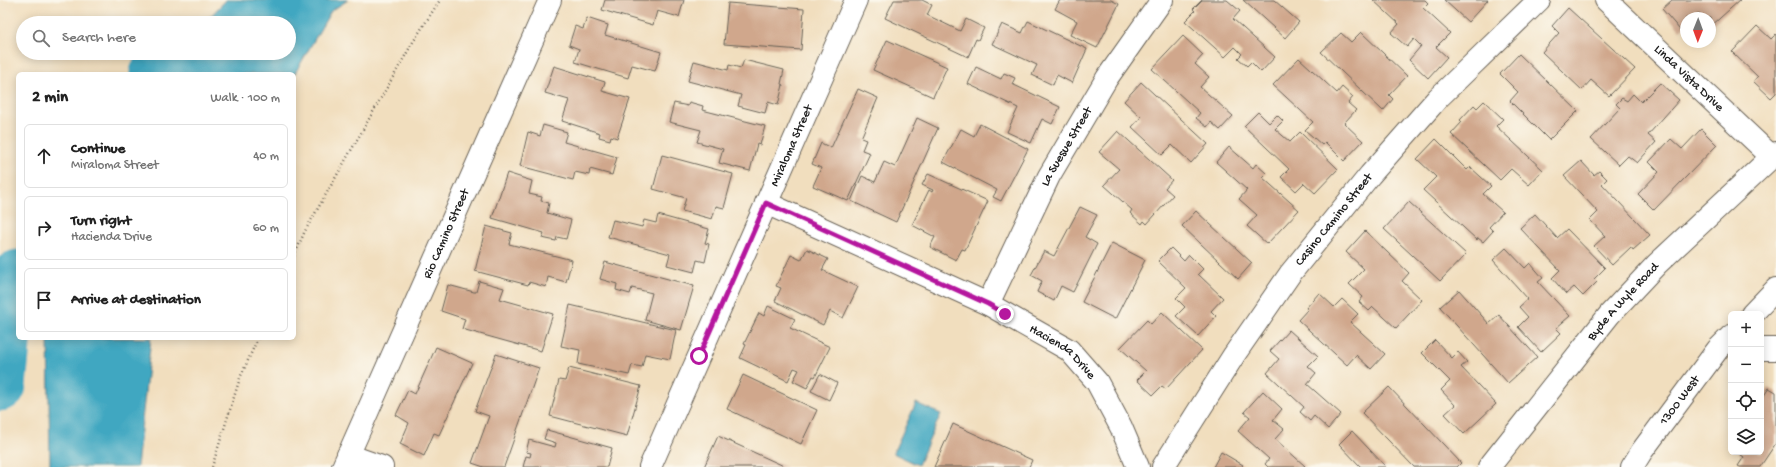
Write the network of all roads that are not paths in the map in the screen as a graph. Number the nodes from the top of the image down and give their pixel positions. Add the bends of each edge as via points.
1 (550, 0) edge
2 (856, 0) edge
3 (1162, 0) edge
4 (1539, 0) edge
5 (1606, 0) edge
6 (1774, 155) edge
7 (766, 203) junction
8 (1776, 290) edge
9 (988, 304) junction
10 (1755, 311) edge
11 (1727, 345) edge
12 (1764, 349) edge
13 (1776, 349) edge
14 (346, 461) edge
15 (382, 467) edge
16 (650, 467) edge
17 (1138, 467) edge
18 (1163, 467) edge
19 (1489, 467) edge
20 (1632, 467) edge

1 - 14 street, Rio Camino Street
2 - 7 street, Miraloma Street
3 - 9 street, La Suesue Street via 1107,78 1049,176
4 - 18 street, Casino Camino Street via 1438,98 1330,224 1290,274 1234,355
5 - 6 street, Linda Vista Drive
6 - 19 street, Byde A Wyle Road via 1657,264 1610,314
7 - 9 street, Hacienda Drive
7 - 16 street, Miraloma Street
8 - 10 street
9 - 17 street, Hacienda Drive via 1069,350 1097,382 1121,427
11 - 20 street, 1300 West
12 - 13 street
14 - 15 street

